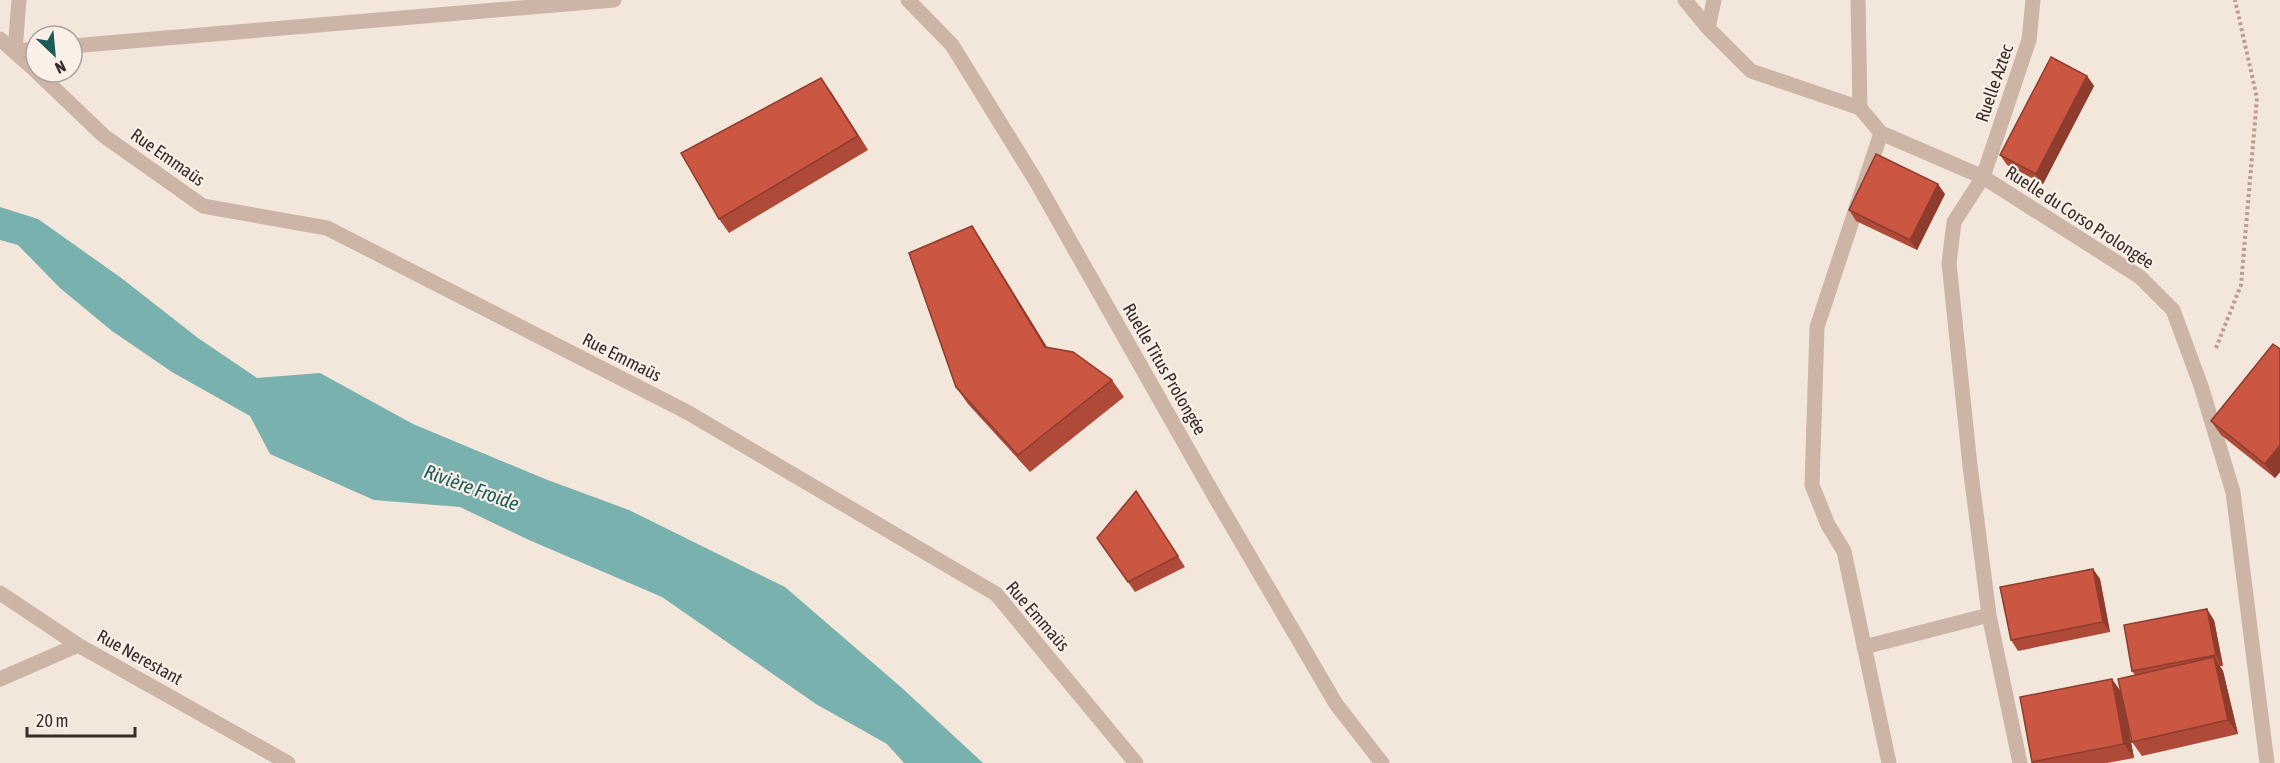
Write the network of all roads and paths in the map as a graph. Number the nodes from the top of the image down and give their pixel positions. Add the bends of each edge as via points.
1 (19, 0) edge
2 (614, 0) edge
3 (908, 0) edge
4 (1685, 0) edge
5 (1714, 0) edge
6 (1858, 0) edge
7 (2033, 0) edge
8 (2235, 0) edge
9 (1708, 28) junction
10 (0, 39) edge
11 (84, 45) edge
12 (24, 50) edge
13 (15, 51) junction
14 (24, 59) edge
15 (50, 84) edge
16 (1860, 108) junction
17 (1881, 133) junction
18 (1983, 177) junction
19 (2201, 386) junction
20 (0, 593) edge
21 (1989, 615) junction
22 (78, 645) junction
23 (1864, 647) junction
24 (0, 679) edge
25 (288, 763) edge
26 (1136, 763) edge
27 (1382, 763) edge
28 (1889, 763) edge
29 (2020, 763) edge
30 (2267, 763) edge

1 - 13 street
2 - 11 street
3 - 27 street, Ruelle Titus Prolongée via 958,54 1036,181 1336,704
4 - 9 street
5 - 9 street
6 - 16 street
7 - 18 street, Ruelle Aztec via 2030,40
8 - 19 path via 2258,98 2241,285
9 - 16 street via 1751,71
10 - 13 street, Rue Emmaüs
12 - 13 street
13 - 14 street, Rue Emmaüs
15 - 26 street, Rue Emmaüs via 104,136 203,206 327,228 687,412 996,594
16 - 17 street
17 - 18 street
17 - 23 street via 1817,327 1812,485 1828,525 1844,551
18 - 19 street, Ruelle du Corso Prolongée via 2140,277 2173,310
18 - 21 street, Ruelle du Corso Prolongée via 1954,222 1949,263
19 - 30 street, Ruelle du Corso Prolongée via 2233,492
20 - 22 street
21 - 23 street
21 - 29 street, Ruelle du Corso Prolongée
22 - 24 street, Rue Nerestant
22 - 25 street, Rue Nerestant
23 - 28 street

